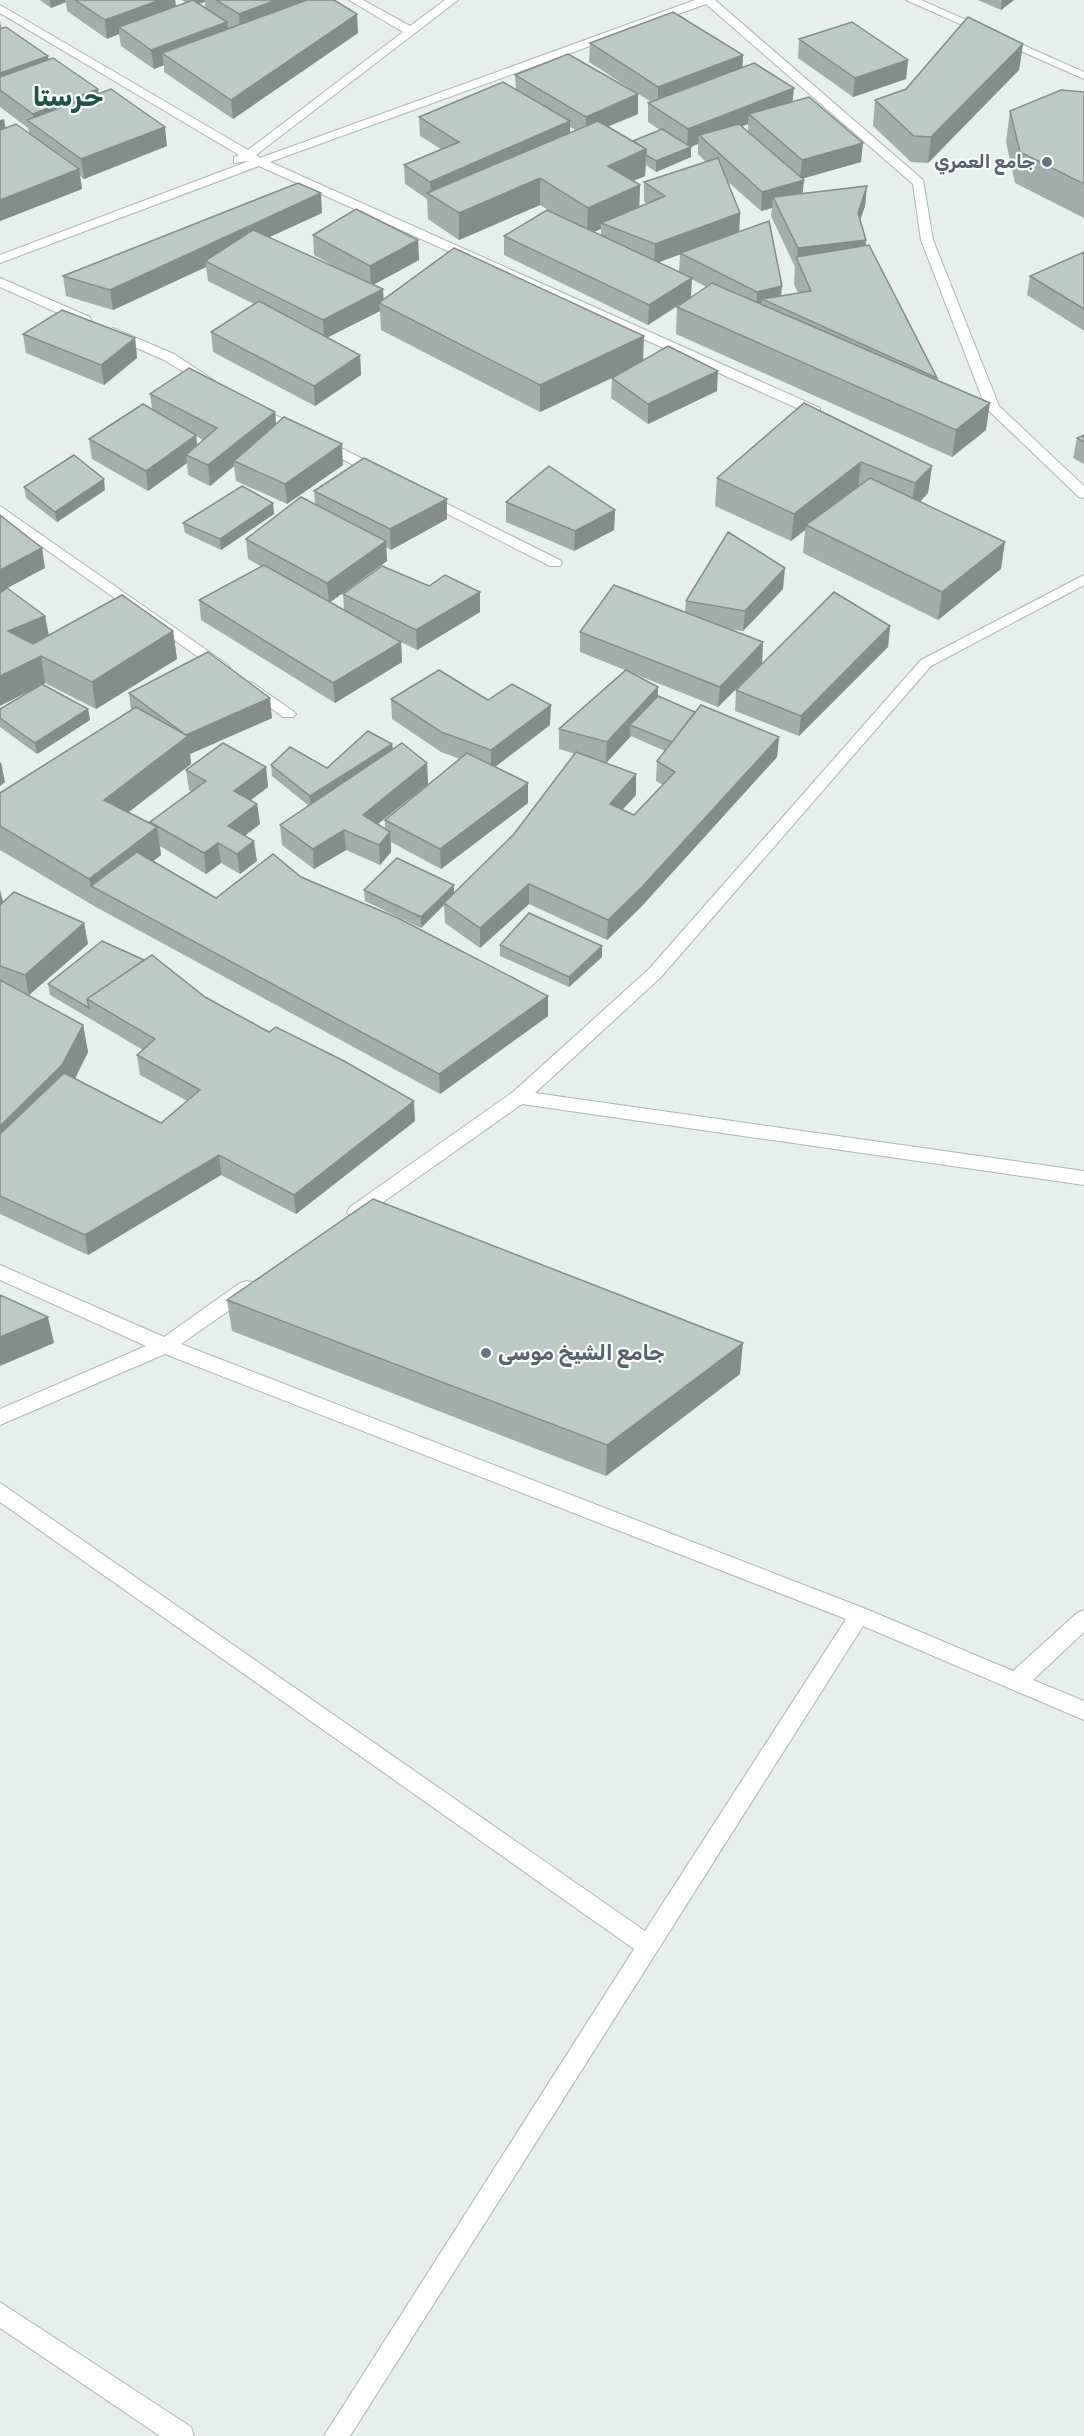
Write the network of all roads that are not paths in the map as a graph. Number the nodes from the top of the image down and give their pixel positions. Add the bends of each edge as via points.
1 (356, 0) edge
2 (452, 0) edge
3 (707, 0) edge
4 (912, 0) edge
5 (0, 8) edge
6 (410, 31) junction
7 (1084, 76) edge
8 (254, 159) junction
9 (0, 248) edge
10 (0, 259) edge
11 (0, 282) edge
12 (224, 391) edge
13 (242, 402) edge
14 (816, 411) edge
15 (1084, 494) edge
16 (0, 510) edge
17 (555, 563) dead end
18 (1084, 579) edge
19 (288, 714) dead end
20 (519, 1097) junction
21 (1084, 1178) edge
22 (337, 1225) edge
23 (0, 1272) edge
24 (261, 1279) edge
25 (165, 1346) junction
26 (0, 1417) edge
27 (0, 1491) edge
28 (859, 1615) junction
29 (1084, 1619) edge
30 (1016, 1682) junction
31 (1084, 1711) edge
32 (648, 1946) junction
33 (0, 2314) edge
34 (182, 2436) edge
35 (336, 2436) edge

1 - 6 street
2 - 6 street
3 - 8 street
3 - 15 street via 919,183 927,240 993,408
4 - 7 street
5 - 8 street
6 - 8 street
8 - 9 street
8 - 10 street
8 - 14 street
11 - 12 street via 169,357
13 - 17 street
16 - 19 street
18 - 20 street via 926,663 656,973
20 - 21 street
20 - 22 street
23 - 25 street
24 - 25 street
25 - 26 street
25 - 28 street
27 - 32 street
28 - 30 street
28 - 32 street
29 - 30 street
30 - 31 street
32 - 35 street
33 - 34 street

